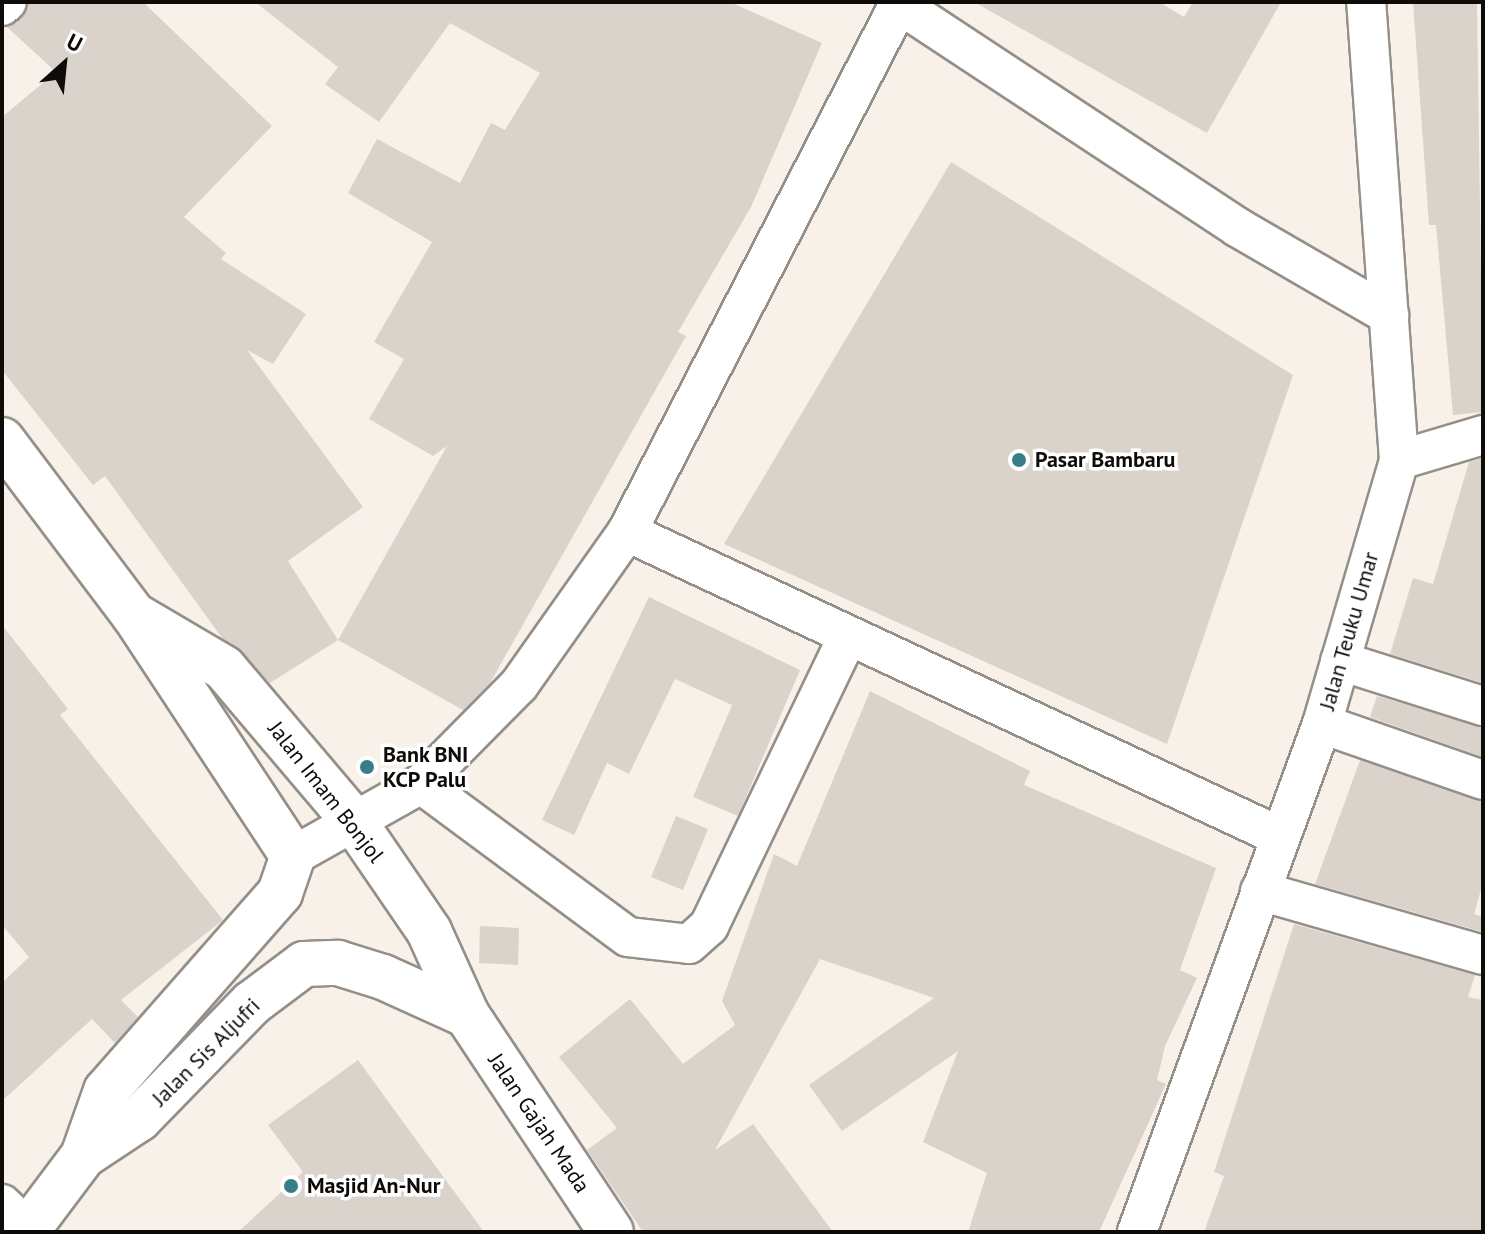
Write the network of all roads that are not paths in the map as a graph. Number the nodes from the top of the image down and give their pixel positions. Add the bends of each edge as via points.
1 (7, 2) edge
2 (1366, 2) edge
3 (897, 3) edge
4 (2, 6) edge
5 (1389, 315) junction
6 (1483, 435) edge
7 (2, 440) edge
8 (1399, 460) junction
9 (627, 532) junction
10 (134, 615) junction
11 (847, 638) junction
12 (1340, 661) junction
13 (1483, 706) edge
14 (1322, 724) junction
15 (1483, 780) edge
16 (421, 784) junction
17 (353, 820) junction
18 (1279, 836) junction
19 (293, 856) junction
20 (1260, 891) junction
21 (1483, 955) edge
22 (467, 1015) junction
23 (83, 1156) junction
24 (19, 1222) edge
25 (611, 1232) edge
26 (1137, 1232) edge

1 - 4 street
2 - 5 street, Jalan Teuku Umar
3 - 5 street via 1237,227
3 - 9 street
5 - 8 street, Jalan Teuku Umar
6 - 8 street
7 - 10 main road, Jalan Imam Bonjol
8 - 12 street, Jalan Teuku Umar
9 - 11 street
9 - 16 street via 519,685
10 - 17 main road, Jalan Imam Bonjol via 224,668
10 - 19 main road, Jalan Imam Bonjol
11 - 16 street via 709,926 689,944 628,937
11 - 18 street
12 - 13 street
12 - 14 street, Jalan Teuku Umar
14 - 15 street
14 - 18 street, Jalan Teuku Umar
16 - 17 street
17 - 19 street
17 - 22 main road, Jalan Imam Bonjol via 429,931
18 - 20 street, Jalan Teuku Umar
19 - 23 main road, Jalan Sis Aljufri via 280,893 106,1091
20 - 21 street
20 - 26 street, Jalan Teuku Umar
22 - 23 main road, Jalan Sis Aljufri via 383,977 338,963 304,964 252,1003 139,1119
22 - 25 main road, Jalan Gajah Mada
23 - 24 main road, Jalan Sis Aljufri

